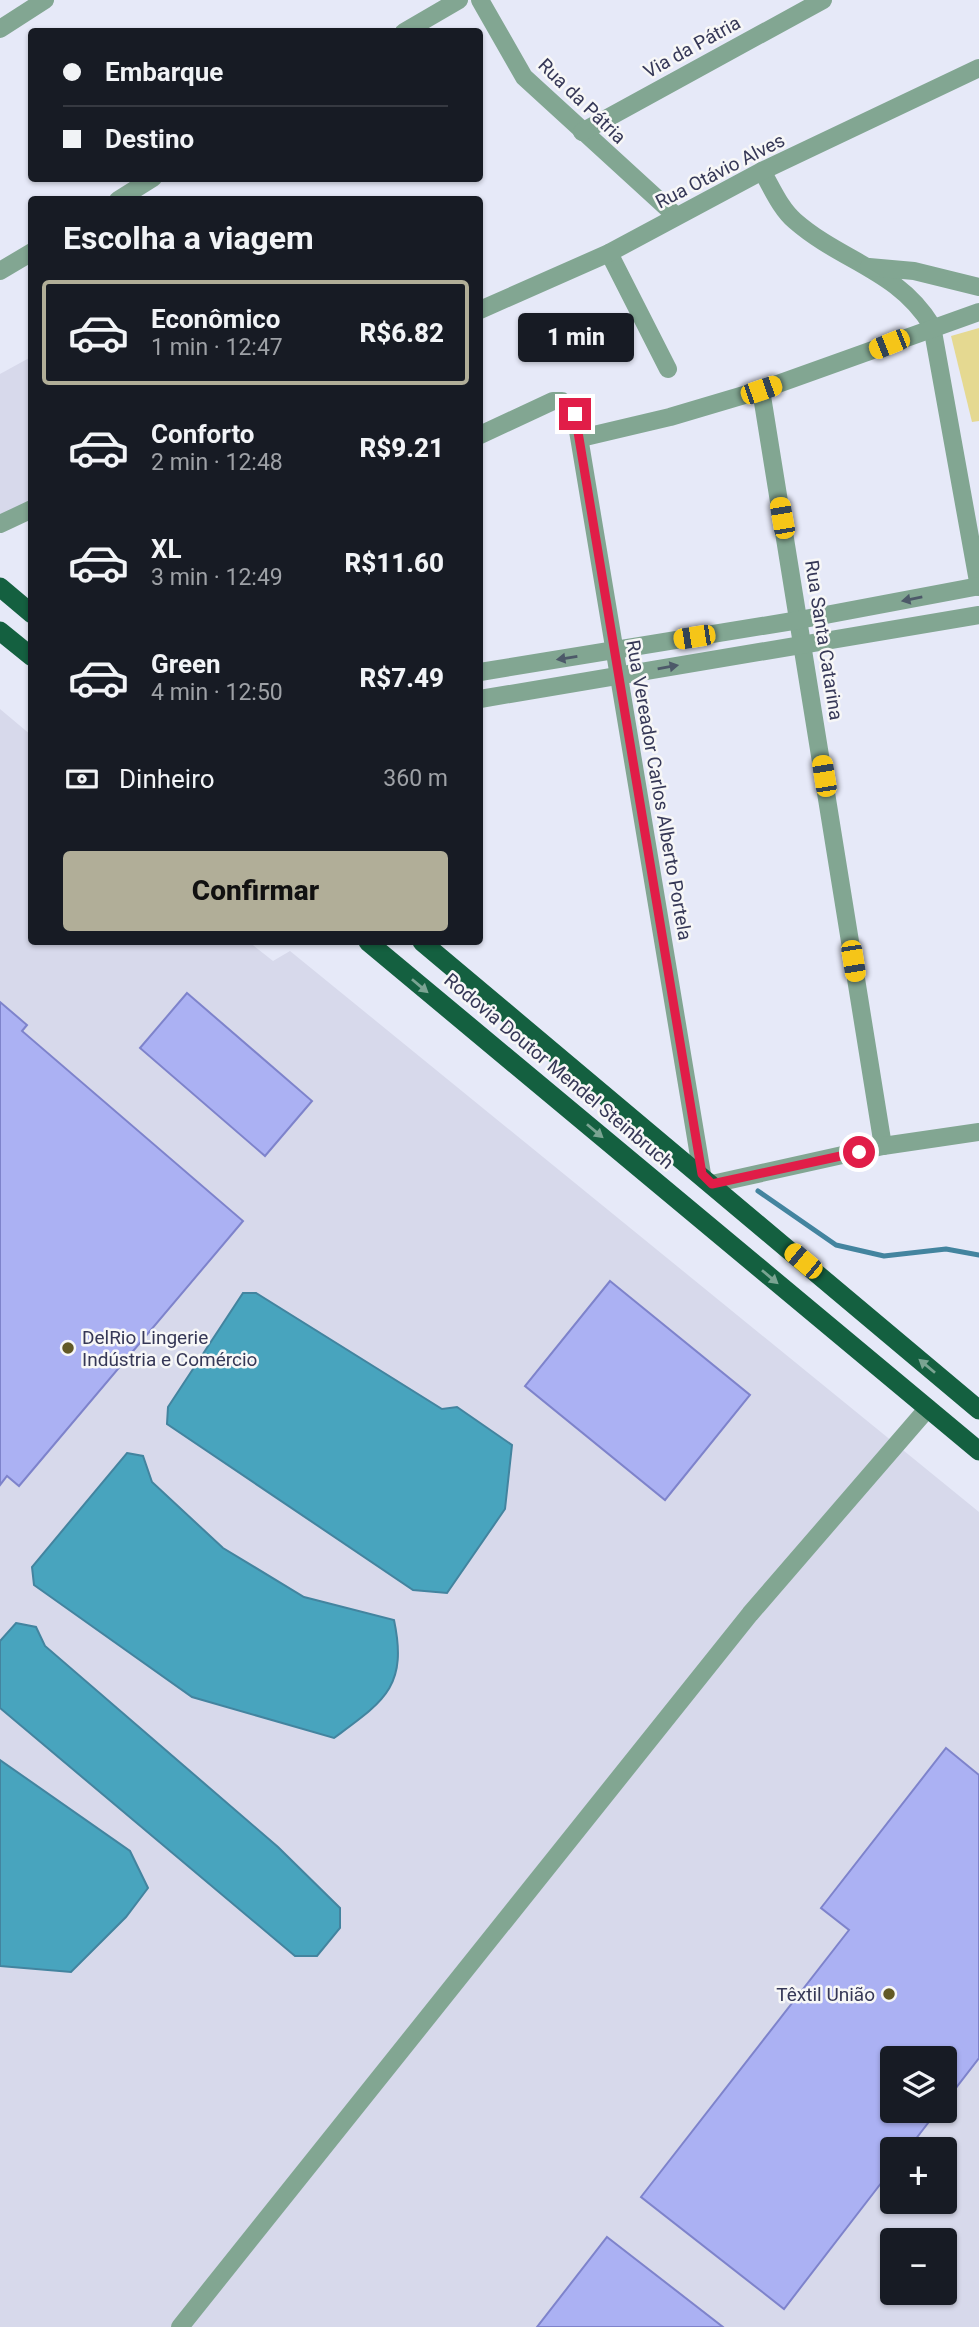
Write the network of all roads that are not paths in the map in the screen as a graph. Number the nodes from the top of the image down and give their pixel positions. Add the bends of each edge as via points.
1 (45, 0) edge
2 (458, 0) edge
3 (480, 0) edge
4 (823, 0) edge
5 (411, 28) edge
6 (0, 29) edge
7 (979, 68) edge
8 (582, 132) junction
9 (762, 171) junction
10 (147, 182) edge
11 (124, 196) edge
12 (676, 216) junction
13 (609, 253) junction
14 (28, 254) edge
15 (868, 267) junction
16 (0, 271) edge
17 (979, 287) edge
18 (483, 309) edge
19 (979, 312) edge
20 (932, 326) junction
21 (668, 369) dead end
22 (761, 390) junction
23 (483, 434) edge
24 (581, 438) junction
25 (28, 511) edge
26 (0, 524) edge
27 (0, 587) edge
28 (979, 587) edge
29 (28, 611) edge
30 (979, 615) edge
31 (799, 620) junction
32 (0, 631) edge
33 (803, 643) junction
34 (614, 650) junction
35 (28, 654) edge
36 (483, 672) edge
37 (619, 675) junction
38 (483, 698) edge
39 (372, 945) edge
40 (426, 945) edge
41 (979, 1132) edge
42 (883, 1146) junction
43 (707, 1179) junction
44 (928, 1408) junction
45 (979, 1410) edge
46 (979, 1451) edge
47 (180, 2327) edge

1 - 6 street
2 - 5 street
3 - 8 street, Rua da Pátria via 524,77
4 - 8 street, Via da Pátria
7 - 9 street, Rua Otávio Alves
8 - 12 street, Rua da Pátria
9 - 12 street, Rua Otávio Alves
9 - 15 street via 796,222
10 - 11 street
12 - 13 street, Rua Otávio Alves
13 - 18 street, Rua Otávio Alves
13 - 21 street
14 - 16 street
15 - 17 street via 914,271
15 - 20 street via 906,292
19 - 20 street
20 - 22 street
20 - 28 street
22 - 24 street
22 - 31 street, Rua Santa Catarina
23 - 24 street, Rua Vereador Carlos Alberto Portela via 562,401 575,414
24 - 34 street, Rua Vereador Carlos Alberto Portela
25 - 26 street
27 - 29 highway
28 -> 31 street
30 - 33 street
31 - 33 street, Rua Santa Catarina
31 - 34 street
32 - 35 highway
37 -> 33 street
33 - 42 street, Rua Santa Catarina
34 -> 36 street
34 - 37 street, Rua Vereador Carlos Alberto Portela
37 - 38 street
37 - 43 street, Rua Vereador Carlos Alberto Portela
39 -> 44 highway, Rodovia Doutor Mendel Steinbruch
40 - 43 highway, Rodovia Doutor Mendel Steinbruch
41 - 42 street
42 - 43 street
45 -> 43 highway, Rodovia Doutor Mendel Steinbruch
44 - 46 highway, Rodovia Doutor Mendel Steinbruch
44 - 47 street via 750,1614

